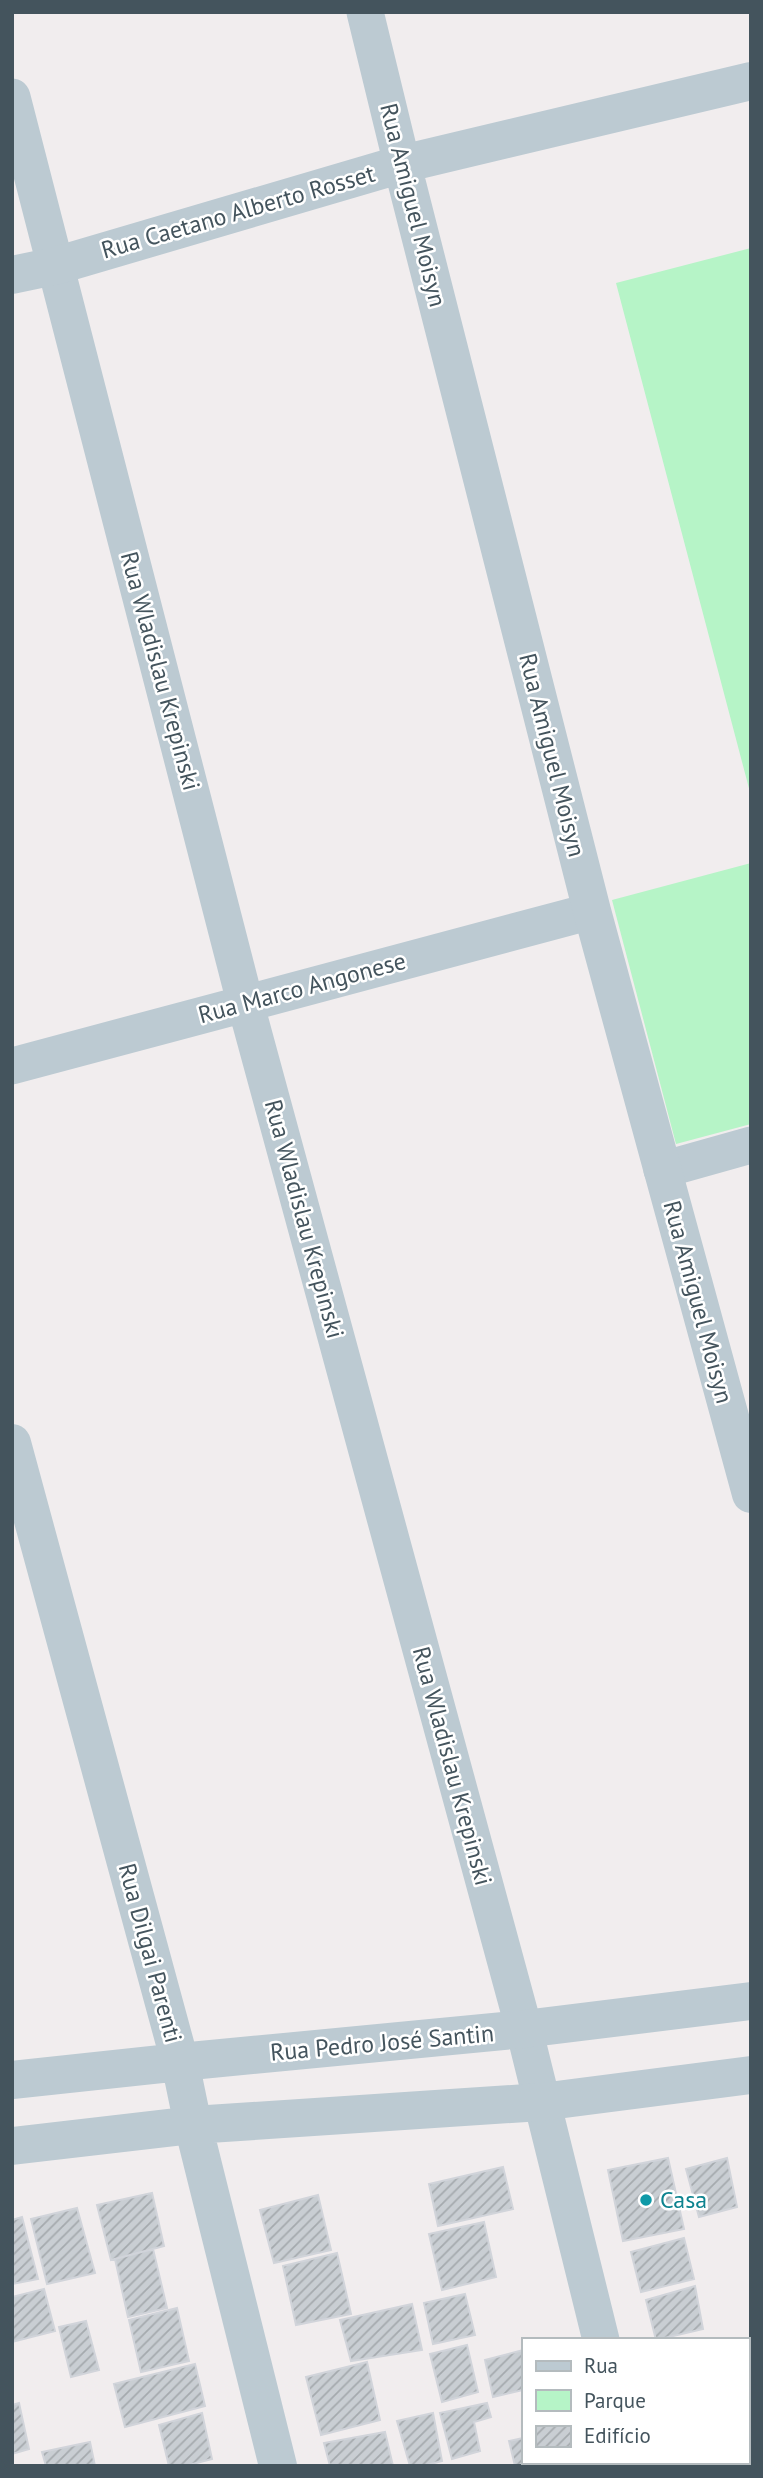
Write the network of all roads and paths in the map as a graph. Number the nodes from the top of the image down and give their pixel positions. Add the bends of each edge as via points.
1 (365, 12) edge
2 (751, 81) edge
3 (12, 97) edge
4 (402, 164) junction
5 (55, 266) junction
6 (12, 275) edge
7 (592, 911) junction
8 (245, 1002) junction
9 (12, 1066) edge
10 (751, 1145) edge
11 (662, 1170) junction
12 (12, 1443) edge
13 (751, 1494) edge
14 (751, 2001) edge
15 (524, 2029) junction
16 (180, 2062) junction
17 (751, 2075) edge
18 (12, 2080) edge
19 (541, 2102) junction
20 (192, 2125) junction
21 (12, 2146) edge
22 (600, 2338) edge
23 (278, 2466) edge

1 - 4 street, Rua Amiguel Moisyn
2 - 4 street, Rua Caetano Alberto Rosset
3 - 5 street, Rua Wladislau Krepinski
4 - 5 street, Rua Caetano Alberto Rosset
4 - 7 street, Rua Amiguel Moisyn
5 - 6 street, Rua Caetano Alberto Rosset
5 - 8 street, Rua Wladislau Krepinski
7 - 8 street, Rua Marco Angonese
7 - 11 street, Rua Amiguel Moisyn
8 - 9 street, Rua Marco Angonese
8 - 15 street, Rua Wladislau Krepinski
10 - 11 street
11 - 13 street, Rua Amiguel Moisyn
12 - 16 street, Rua Dilgai Parenti
14 - 15 street, Rua Pedro José Santin
15 - 16 street, Rua Pedro José Santin
15 - 19 street, Rua Wladislau Krepinski
16 - 18 street, Rua Pedro José Santin
16 - 20 street, Rua Dilgai Parenti
17 - 19 street
19 - 20 street
19 - 22 street, Rua Wladislau Krepinski
20 - 21 street
20 - 23 street, Rua Dilgai Parenti

